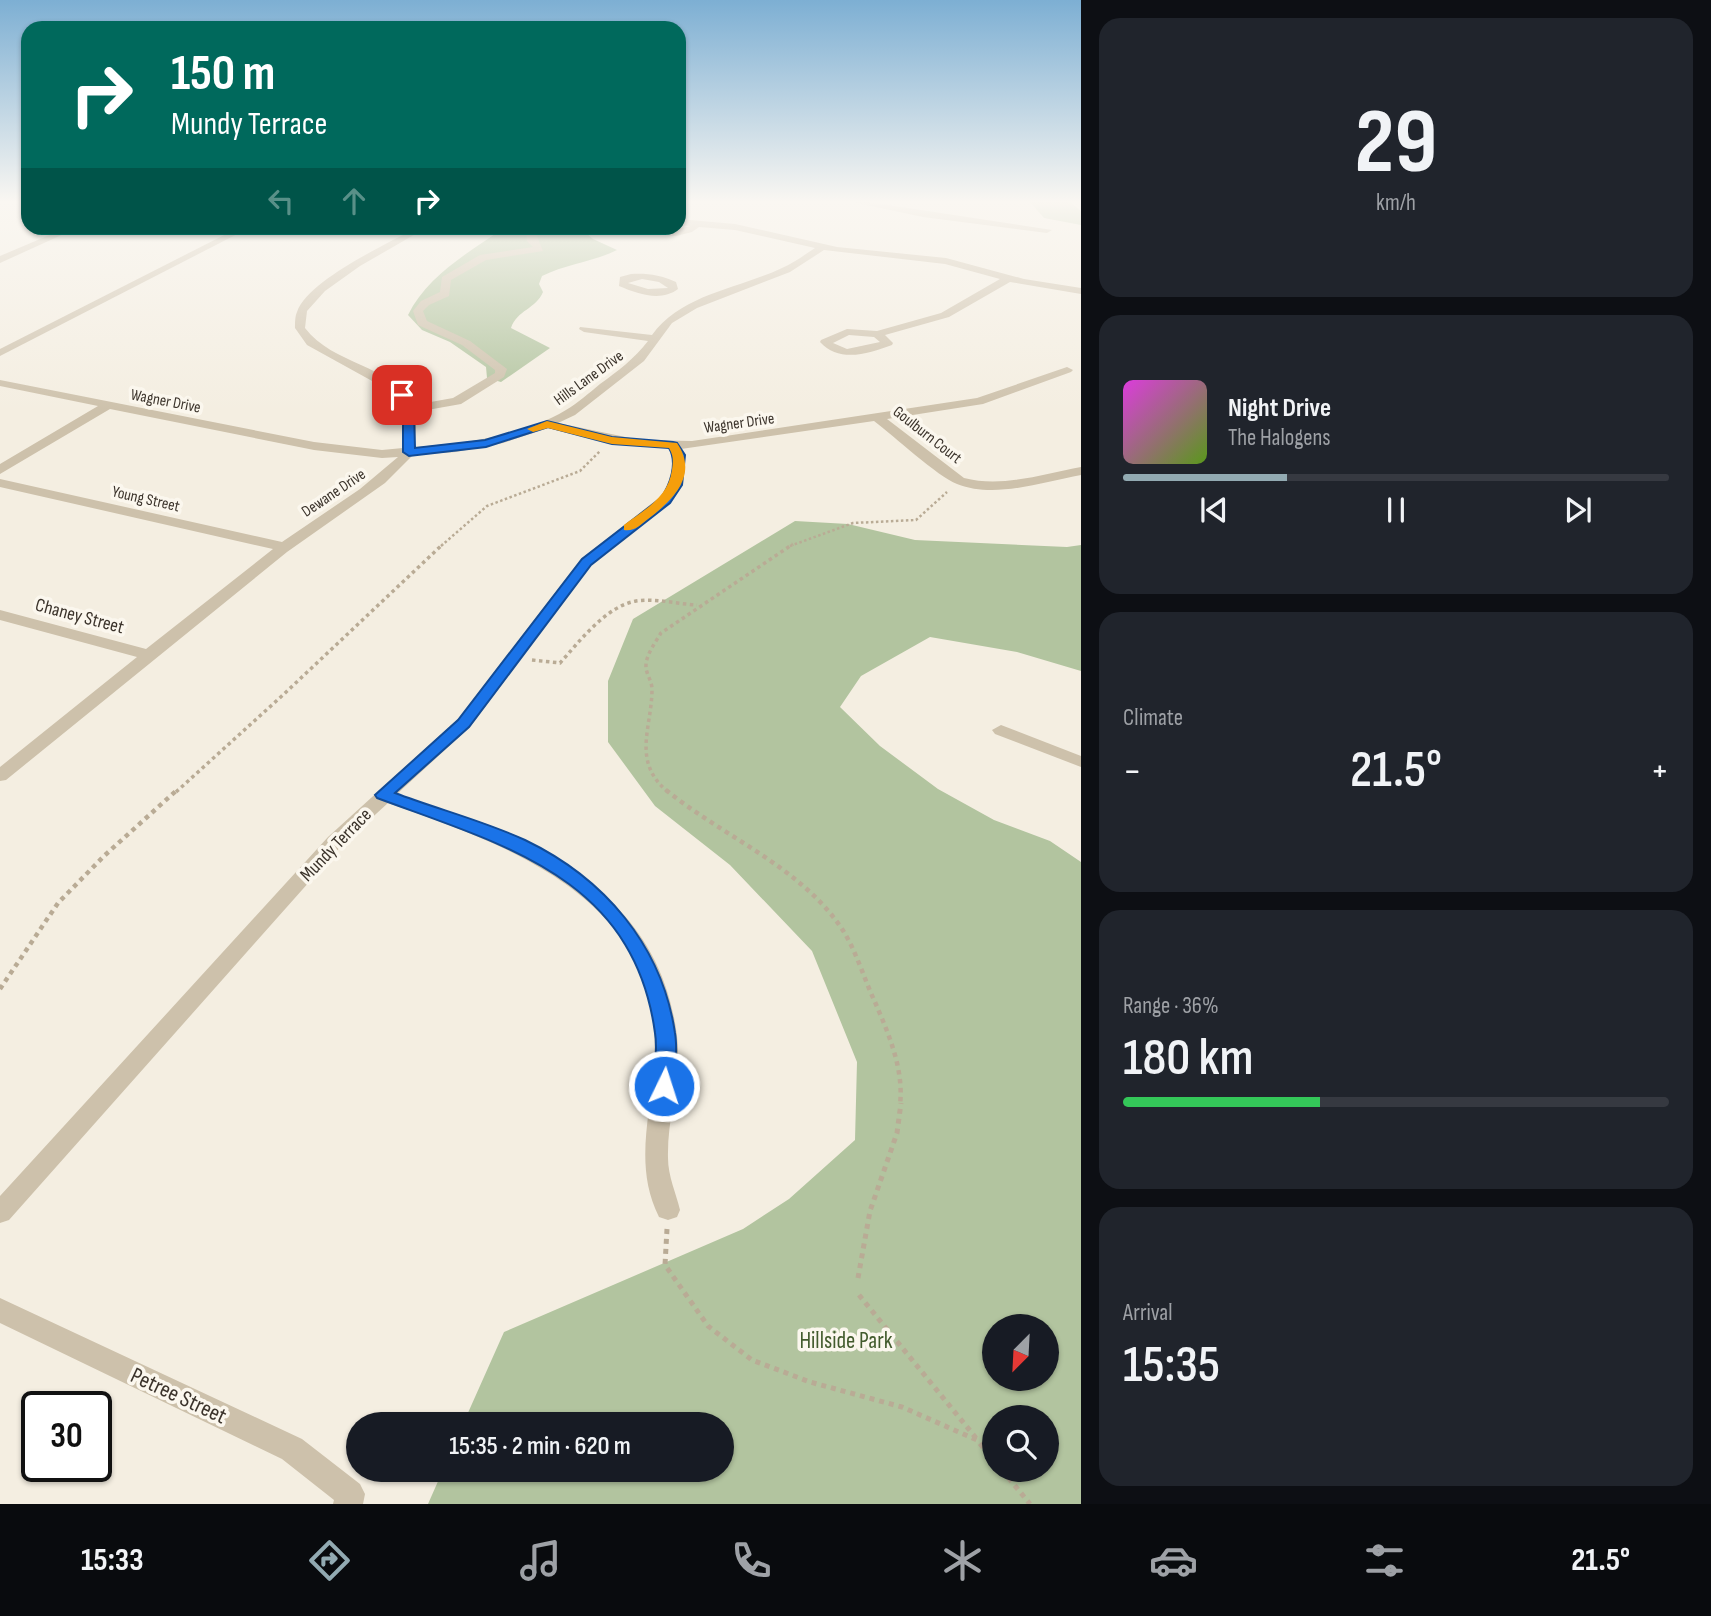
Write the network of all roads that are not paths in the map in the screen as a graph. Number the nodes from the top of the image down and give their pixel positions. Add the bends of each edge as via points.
1 (158, 272) edge
2 (348, 272) edge
3 (457, 272) edge
4 (782, 272) edge
5 (987, 272) edge
6 (1009, 278) junction
7 (1081, 291) edge
8 (667, 292) dead end
9 (702, 303) junction
10 (584, 329) dead end
11 (877, 334) dead end
12 (655, 339) junction
13 (0, 353) edge
14 (1067, 370) dead end
15 (0, 383) edge
16 (108, 405) junction
17 (409, 410) junction
18 (877, 417) junction
19 (547, 424) junction
20 (673, 445) junction
21 (409, 452) junction
22 (0, 470) edge
23 (1081, 471) edge
24 (0, 483) edge
25 (285, 547) junction
26 (0, 615) edge
27 (149, 655) junction
28 (1001, 730) dead end
29 (1081, 762) edge
30 (0, 776) edge
31 (383, 795) junction
32 (668, 1210) road end
33 (0, 1213) edge
34 (0, 1310) edge
35 (349, 1499) edge

1 - 13 street
2 - 17 street via 321,288 303,307 301,332 311,344 384,380 402,395
3 - 17 street via 446,279 445,294 418,311 422,323 474,349 501,369 500,375 457,401
4 - 9 street, Hills Lane Drive
5 - 6 street
6 - 7 street
6 - 11 street via 945,315
8 - 9 street
9 - 12 street, Hills Lane Drive via 668,321
10 - 12 street
12 - 19 street, Hills Lane Drive via 624,373
14 - 18 street, Wagner Drive via 979,401
15 - 16 street, Wagner Drive
16 - 21 street, Wagner Drive via 314,446 382,454
16 - 22 street
17 - 21 street
18 - 20 street, Wagner Drive
18 - 23 street, Goulburn Court via 959,481 1002,486
19 - 20 street, Wagner Drive via 612,440
19 - 21 street, Wagner Drive via 486,443
20 - 31 street, Mundy Terrace via 679,455 676,485 665,500 586,562 464,723
21 - 25 street, Dewane Drive via 354,502
24 - 25 street, Young Street
25 - 27 street, Dewane Drive
26 - 27 street, Chaney Street
27 - 30 street, Dewane Drive
28 - 29 street
31 - 32 street via 493,833 541,856 594,894 634,942 656,986 666,1035 656,1160
31 - 33 street, Mundy Terrace via 335,841
34 - 35 street, Petree Street via 292,1450

